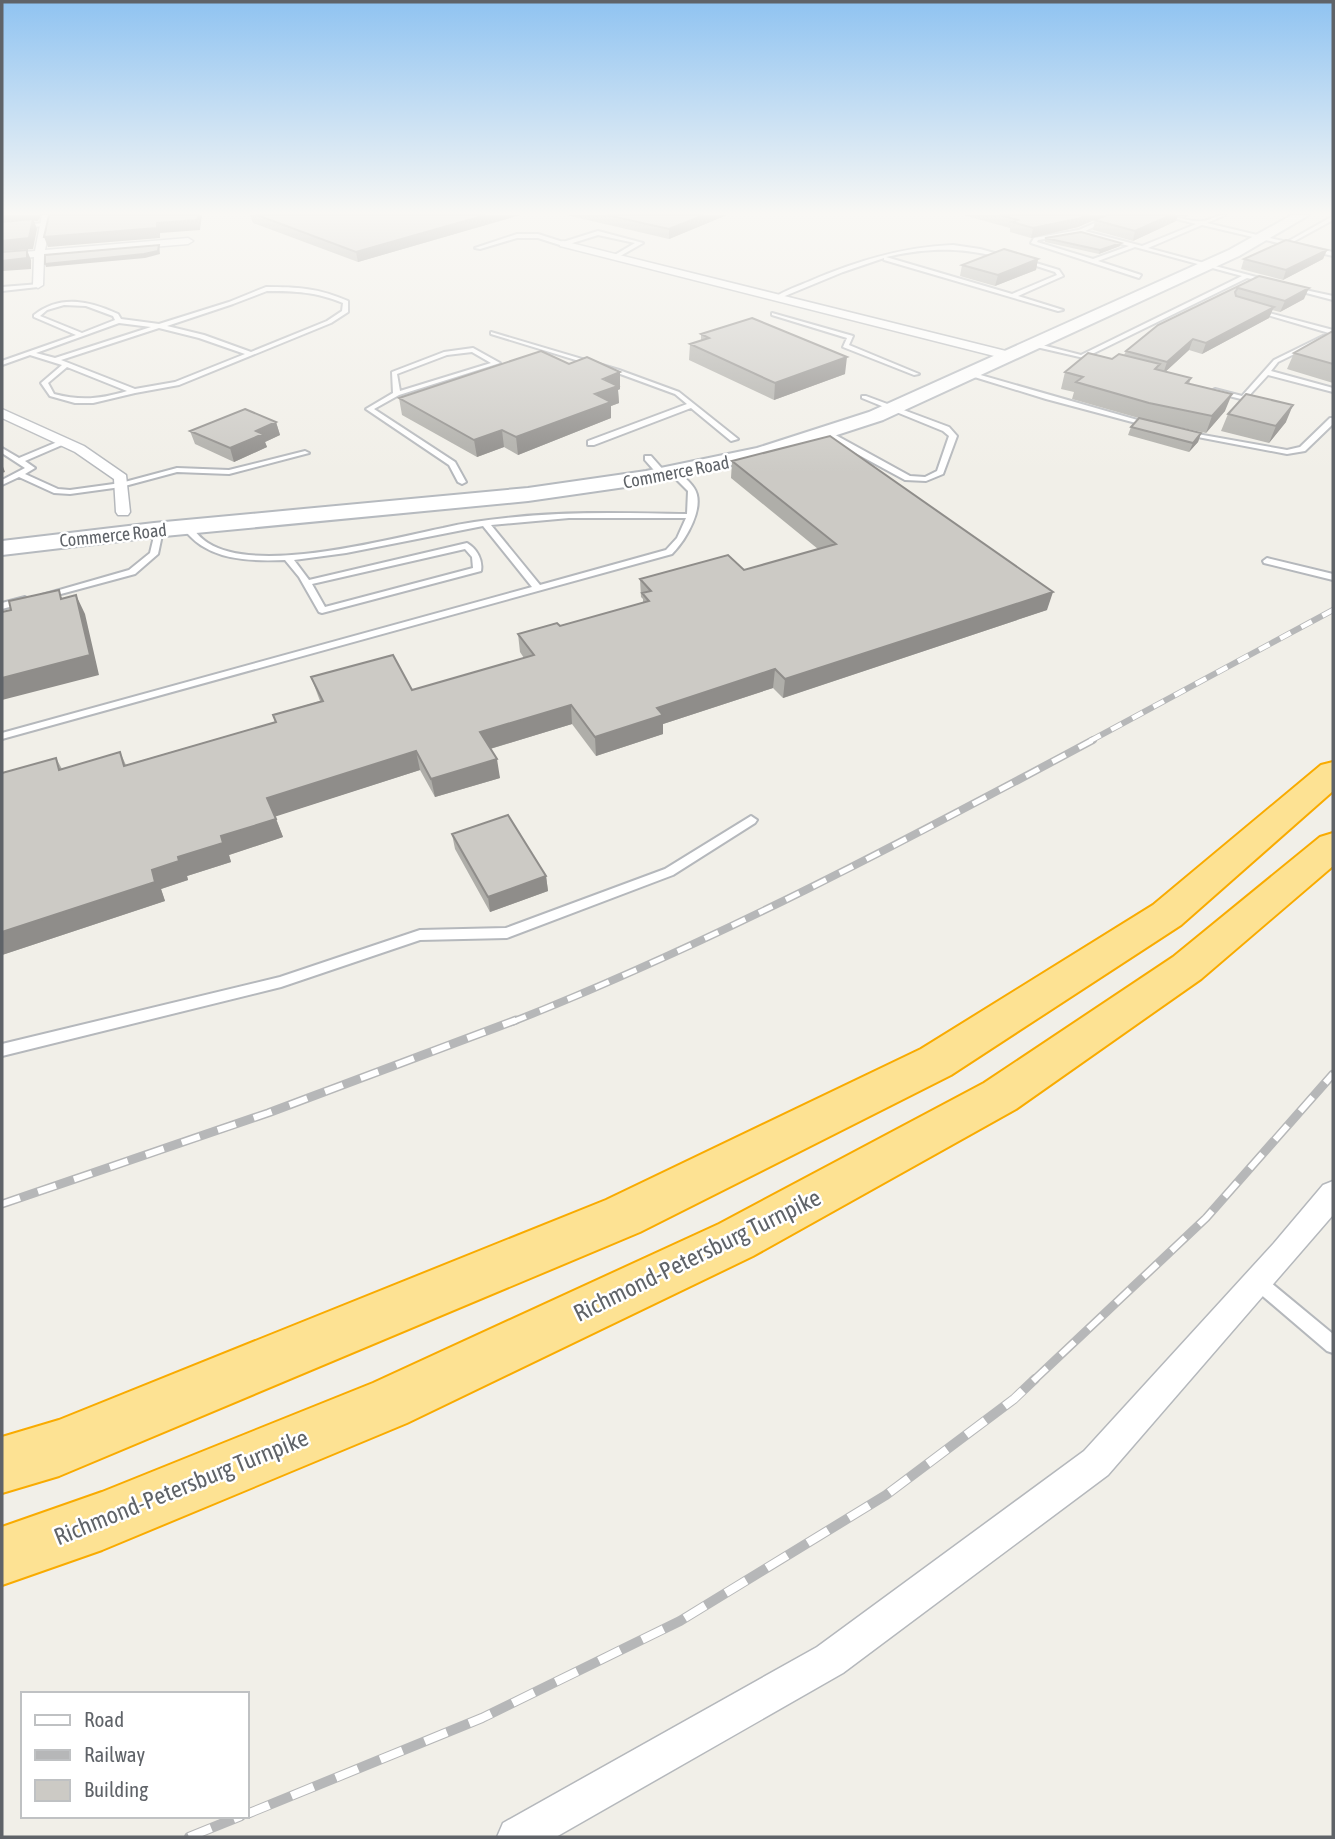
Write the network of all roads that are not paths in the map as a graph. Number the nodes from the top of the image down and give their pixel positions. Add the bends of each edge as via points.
1 (233, 301) edge
2 (343, 301) edge
3 (793, 301) edge
4 (1034, 301) edge
5 (1130, 301) edge
6 (1196, 301) edge
7 (1247, 307) edge
8 (1066, 308) joint
9 (774, 314) dead end
10 (118, 321) junction
11 (1036, 321) dead end
12 (164, 325) junction
13 (493, 333) dead end
14 (1333, 333) edge
15 (82, 335) junction
16 (1000, 337) dead end
17 (1034, 345) junction
18 (977, 347) junction
19 (29, 353) junction
20 (251, 354) junction
21 (1010, 356) junction
22 (1082, 357) junction
23 (952, 358) dead end
24 (1092, 359) edge
25 (55, 360) junction
26 (2, 363) edge
27 (66, 365) junction
28 (922, 371) joint
29 (1266, 372) junction
30 (970, 374) junction
31 (1204, 388) edge
32 (1333, 390) edge
33 (134, 391) junction
34 (397, 394) junction
35 (864, 397) junction
36 (692, 405) junction
37 (841, 406) dead end
38 (894, 408) junction
39 (2, 413) edge
40 (1333, 420) edge
41 (1166, 429) edge
42 (1179, 432) edge
43 (827, 434) junction
44 (741, 437) joint
45 (65, 442) junction
46 (591, 443) dead end
47 (710, 445) dead end
48 (2, 450) edge
49 (305, 453) dead end
50 (20, 460) junction
51 (673, 471) junction
52 (538, 474) dead end
53 (21, 475) junction
54 (484, 479) dead end
55 (462, 482) junction
56 (2, 483) edge
57 (441, 483) dead end
58 (121, 485) junction
59 (147, 510) dead end
60 (123, 512) junction
61 (100, 515) dead end
62 (692, 516) junction
63 (485, 523) junction
64 (186, 527) junction
65 (159, 530) junction
66 (2, 548) edge
67 (289, 559) junction
68 (1266, 561) dead end
69 (1333, 577) edge
70 (307, 583) junction
71 (538, 587) junction
72 (2, 606) edge
73 (2, 736) edge
74 (1333, 773) edge
75 (751, 820) dead end
76 (1333, 846) edge
77 (2, 1050) edge
78 (1333, 1194) edge
79 (1258, 1283) junction
80 (1333, 1345) edge
81 (2, 1465) edge
82 (2, 1556) edge
83 (517, 1837) edge

1 - 12 lane
2 - 20 lane via 345,312 329,322
3 - 18 street
4 - 8 lane
5 - 17 main road, Commerce Road
6 - 22 lane
7 - 14 lane
8 - 11 main road
9 - 28 lane via 851,337 845,346
10 - 12 lane
10 - 15 lane
10 - 15 lane via 116,315 87,303 57,305 37,316
12 - 20 lane
12 - 25 lane
13 - 36 lane via 617,371 677,393
14 - 29 lane via 1276,361
15 - 19 lane
16 - 18 main road
17 - 21 main road, Commerce Road
17 - 22 lane
18 - 21 street
18 - 23 main road
19 - 25 lane
19 - 26 lane
20 - 33 lane via 177,384
21 - 30 main road, Commerce Road
22 - 24 lane
25 - 27 lane
27 - 33 lane
27 - 33 lane via 44,383 52,395 96,403
28 - 35 main road
29 - 31 lane via 1243,399
29 - 32 lane
30 - 38 main road, Commerce Road
30 - 41 lane
34 - 34 lane via 422,386 497,363 473,350 446,353 394,373
34 - 55 lane via 369,409 452,464
35 - 37 main road
35 - 38 lane
36 - 44 lane
36 - 46 lane
38 - 43 main road, Commerce Road
38 - 43 lane via 953,436 940,472 926,479 908,478
39 - 45 street
40 - 42 lane via 1302,449 1287,452
43 - 51 main road, Commerce Road
44 - 47 main road, Commerce Road
45 - 50 lane
45 - 58 street via 111,469 121,478
48 - 50 lane
49 - 58 lane via 229,472 177,470
50 - 53 lane via 31,468
51 - 52 main road, Commerce Road via 648,458
51 - 62 lane via 692,490
51 - 64 main road, Commerce Road via 523,496
53 - 56 lane
53 - 58 lane via 63,492
54 - 55 main road
55 - 57 main road
58 - 60 street
59 - 60 main road, Commerce Road
60 - 61 main road, Commerce Road
62 - 63 lane via 565,516
62 - 71 lane via 679,543 669,552
63 - 67 lane
63 - 71 lane
64 - 65 main road, Commerce Road
64 - 67 lane via 200,543 225,554
65 - 66 main road, Commerce Road
65 - 72 lane via 153,554 132,572
67 - 70 lane
68 - 69 lane
70 - 70 lane via 322,610 478,569 467,546
71 - 73 lane
74 - 81 highway via 1167,915 936,1062 623,1216 59,1448
75 - 77 lane via 669,872 506,933 420,935 281,982
76 - 82 highway, Richmond-Petersburg Turnpike via 1187,968 1000,1096 736,1240 388,1404 102,1521
78 - 79 street
79 - 80 lane
79 - 83 street via 1096,1463 830,1660

